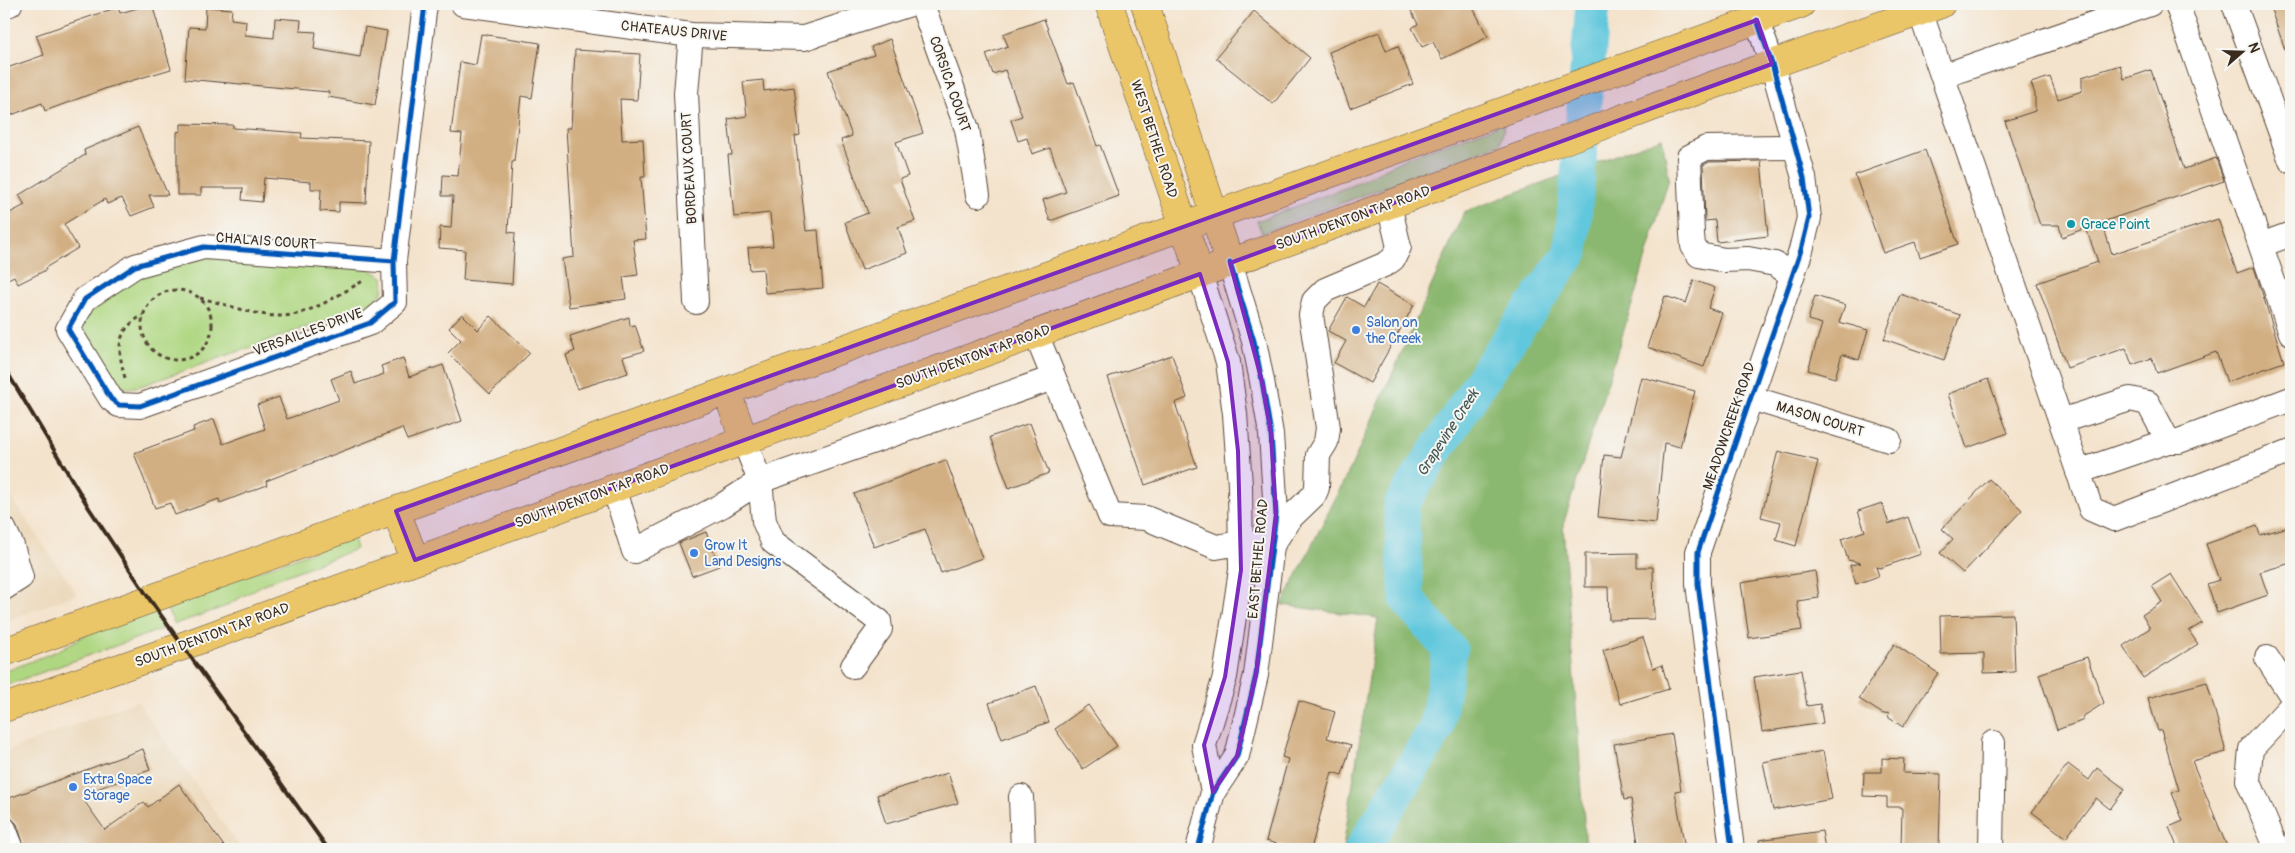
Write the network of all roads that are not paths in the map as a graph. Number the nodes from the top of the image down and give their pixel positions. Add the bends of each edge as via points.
1 (10, 4) edge
2 (426, 4) edge
3 (463, 4) edge
4 (910, 4) edge
5 (922, 4) edge
6 (1109, 4) edge
7 (1145, 4) edge
8 (1801, 4) edge
9 (2150, 4) edge
10 (2177, 4) edge
11 (2234, 4) edge
12 (4, 6) edge
13 (1931, 7) edge
14 (1756, 20) junction
15 (691, 35) junction
16 (1772, 64) junction
17 (1942, 76) junction
18 (1796, 147) junction
19 (2291, 160) edge
20 (978, 195) dead end
21 (1389, 205) junction
22 (1214, 214) junction
23 (1182, 225) junction
24 (2291, 234) edge
25 (2261, 245) junction
26 (394, 261) junction
27 (1230, 263) junction
28 (1200, 274) junction
29 (1792, 275) junction
30 (696, 302) dead end
31 (2291, 333) edge
32 (1036, 334) junction
33 (1053, 378) junction
34 (727, 392) junction
35 (1751, 398) junction
36 (2291, 399) edge
37 (111, 400) joint
38 (2061, 421) junction
39 (744, 440) junction
40 (1889, 440) dead end
41 (2168, 441) junction
42 (2291, 451) edge
43 (2078, 472) junction
44 (760, 481) junction
45 (614, 488) junction
46 (396, 511) junction
47 (4, 529) edge
48 (1240, 543) junction
49 (1273, 544) junction
50 (415, 560) junction
51 (4, 588) edge
52 (4, 652) edge
53 (2267, 658) dead end
54 (853, 666) dead end
55 (2291, 696) edge
56 (2291, 706) edge
57 (4, 708) edge
58 (1993, 743) dead end
59 (1213, 792) junction
60 (1021, 798) dead end
61 (4, 829) edge
62 (12, 849) edge
63 (1023, 849) edge
64 (1198, 849) edge
65 (1732, 849) edge
66 (1991, 849) edge
67 (2277, 849) edge

1 - 12 street
2 - 26 street, VERSAILLES DRIVE
3 - 15 street, CHATEAUS DRIVE
4 - 15 street, CHATEAUS DRIVE via 804,38
5 - 20 street, CORSICA COURT via 967,128
6 - 23 main road, WEST BETHEL ROAD
7 - 22 main road
8 - 14 main road
9 - 17 street
10 - 25 street
11 - 19 street
13 - 16 main road, SOUTH DENTON TAP ROAD
13 - 17 street
14 - 16 street, MEADOWCREEK ROAD
14 - 22 main road
15 - 30 street, BORDEAUX COURT via 686,93
16 - 18 street, MEADOWCREEK ROAD
16 - 21 main road, SOUTH DENTON TAP ROAD
17 - 38 street
18 - 29 street, MEADOWCREEK ROAD via 1809,218
18 - 29 street via 1706,148 1689,157 1694,246 1700,255 1724,260 1748,258 1776,264
21 - 27 main road, SOUTH DENTON TAP ROAD
21 - 49 street via 1399,247 1393,259 1325,290 1314,301 1311,315 1328,428 1326,442 1318,455 1314,495 1289,519
22 - 23 main road
22 - 27 main road
23 - 28 main road, WEST BETHEL ROAD
23 - 34 main road
24 - 25 street
25 - 31 street
26 - 37 street, VERSAILLES DRIVE via 395,302 370,323 140,406 120,405
26 - 37 street, CHALAIS COURT via 204,247 135,266 85,299 68,330
27 - 28 main road, SOUTH DENTON TAP ROAD
27 - 49 street, EAST BETHEL ROAD via 1254,341 1271,434 1276,514
28 - 32 main road, SOUTH DENTON TAP ROAD
28 - 48 street, EAST BETHEL ROAD via 1228,362 1237,442
29 - 35 street, MEADOWCREEK ROAD
32 - 33 street
32 - 39 main road, SOUTH DENTON TAP ROAD
33 - 44 street
33 - 48 street via 1110,516 1146,518 1216,547
34 - 39 main road
34 - 46 main road
35 - 40 street, MASON COURT
35 - 65 street, MEADOWCREEK ROAD via 1698,552 1698,584
36 - 41 street via 2179,441
38 - 41 street via 2130,399 2148,403
38 - 43 street
39 - 44 street
39 - 45 main road, SOUTH DENTON TAP ROAD
41 - 43 street
42 - 43 street via 2114,519 2091,509
44 - 45 street via 723,505 634,551
44 - 54 street via 764,521 773,542 879,621 880,629
45 - 50 main road, SOUTH DENTON TAP ROAD
46 - 50 main road
46 - 52 main road
47 - 51 street via 21,577
48 - 49 street
48 - 59 street, EAST BETHEL ROAD via 1241,570 1225,677 1204,745
49 - 59 street, EAST BETHEL ROAD via 1256,675 1237,756
50 - 57 main road, SOUTH DENTON TAP ROAD
53 - 55 street
56 - 67 street via 2251,749 2248,780
58 - 66 street
59 - 64 street, EAST BETHEL ROAD
60 - 63 street
61 - 62 street

